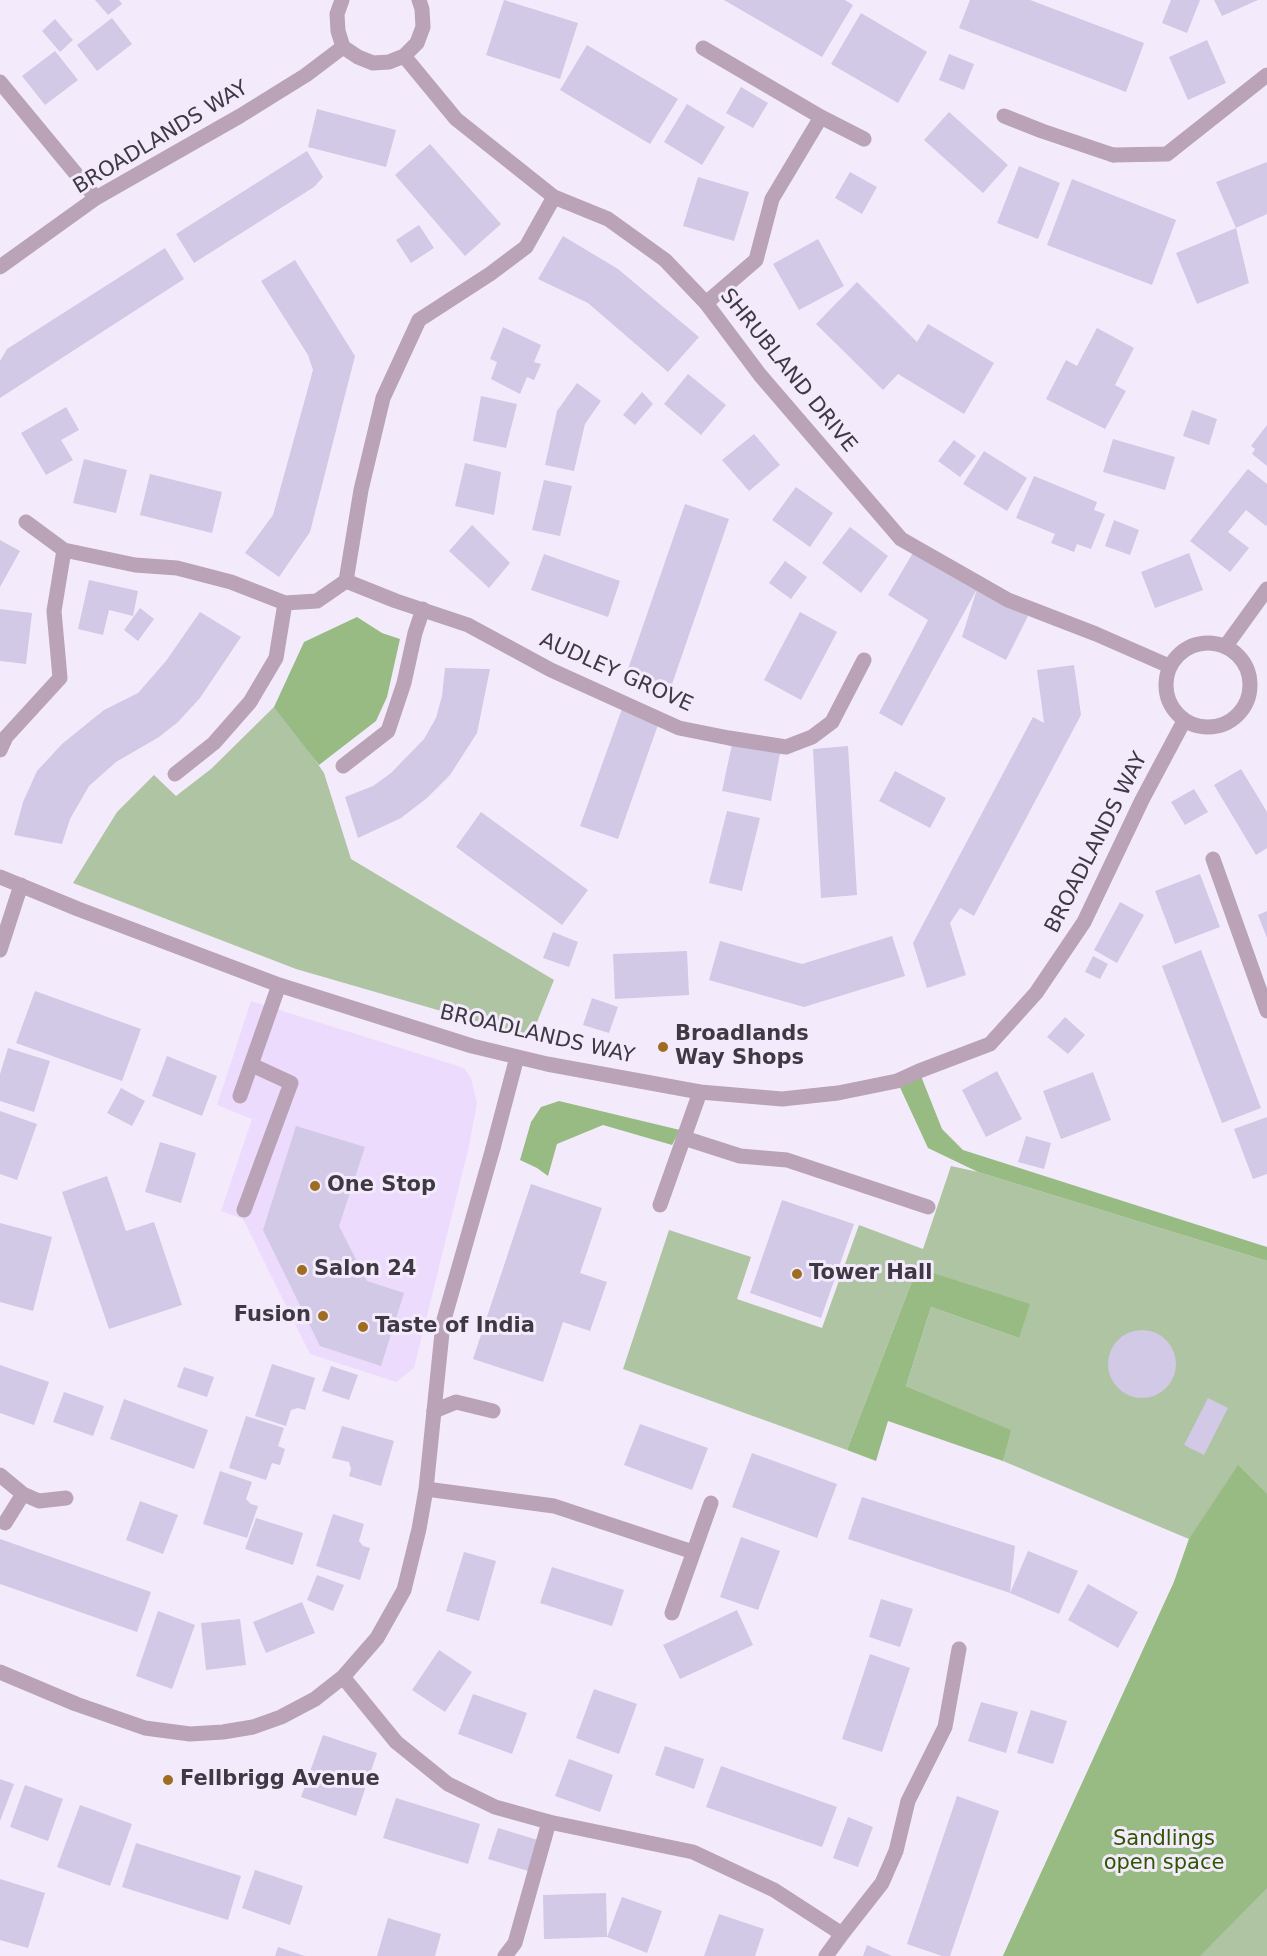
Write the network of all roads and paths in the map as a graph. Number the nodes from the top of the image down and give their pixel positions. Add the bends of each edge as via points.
1 (342, 0) edge
2 (419, 0) edge
3 (344, 47) junction
4 (703, 48) dead end
5 (404, 56) junction
6 (1267, 75) edge
7 (0, 82) edge
8 (1004, 116) dead end
9 (821, 117) junction
10 (864, 139) dead end
11 (554, 197) junction
12 (96, 198) junction
13 (0, 267) edge
14 (706, 303) junction
15 (26, 522) dead end
16 (64, 550) junction
17 (346, 581) junction
18 (1267, 589) edge
19 (285, 603) junction
20 (423, 609) junction
21 (1225, 647) junction
22 (864, 660) dead end
23 (1169, 666) junction
24 (1184, 721) junction
25 (0, 750) edge
26 (343, 766) dead end
27 (175, 774) dead end
28 (1213, 859) dead end
29 (0, 877) edge
30 (21, 885) junction
31 (0, 950) edge
32 (279, 985) junction
33 (1264, 993) edge
34 (1267, 1011) edge
35 (517, 1057) junction
36 (252, 1065) junction
37 (700, 1092) junction
38 (240, 1096) dead end
39 (684, 1138) junction
40 (660, 1205) dead end
41 (928, 1207) dead end
42 (244, 1210) dead end
43 (434, 1410) junction
44 (494, 1411) dead end
45 (0, 1475) edge
46 (426, 1489) junction
47 (23, 1494) junction
48 (66, 1498) dead end
49 (711, 1503) dead end
50 (5, 1523) dead end
51 (693, 1552) junction
52 (672, 1613) dead end
53 (959, 1649) dead end
54 (0, 1672) edge
55 (343, 1677) junction
56 (549, 1822) junction
57 (842, 1934) junction
58 (505, 1956) edge
59 (826, 1956) edge

1 - 3 street via 337,14
2 - 5 street via 423,27 417,43
3 - 5 street via 373,63
3 - 12 street, BROADLANDS WAY via 240,116
4 - 9 street
5 - 11 street, SHRUBLAND DRIVE via 456,119
6 - 8 street via 1167,154 1113,155
7 - 12 street
9 - 10 street
9 - 14 street via 772,198 756,260
11 - 14 street, SHRUBLAND DRIVE via 608,219 665,260
11 - 17 street via 526,247 419,320 383,398
12 - 13 street, BROADLANDS WAY
14 - 23 street, SHRUBLAND DRIVE via 768,384 901,539 1008,600
15 - 16 street
16 - 19 street via 135,566 177,568 231,582
16 - 25 street via 54,611 60,678 6,737
17 - 19 street via 317,601
17 - 20 street, AUDLEY GROVE
18 - 21 street
19 - 27 street via 276,658 250,702 214,743
20 - 22 street, AUDLEY GROVE via 468,625 551,670 680,728 786,747 812,737 832,722
20 - 26 street via 388,731
21 - 23 street via 1213,642 1196,644 1180,652
21 - 24 street via 1241,657 1248,670 1251,684 1245,705 1231,720 1217,726 1203,727
23 - 24 street via 1166,692
24 - 37 street, BROADLANDS WAY via 1084,922 1036,993 990,1044 897,1081 838,1093 782,1099
28 - 33 street
29 - 30 street, BROADLANDS WAY
30 - 31 street
30 - 32 street, BROADLANDS WAY
32 - 35 street, BROADLANDS WAY
32 - 36 street
33 - 34 street
35 - 37 street, BROADLANDS WAY
35 - 43 street via 443,1323
36 - 38 street
36 - 42 street via 291,1083
37 - 39 street
39 - 40 street
39 - 41 street via 740,1156 787,1160
43 - 44 street via 456,1402
43 - 46 street
45 - 47 street
46 - 51 street via 554,1506
46 - 55 street via 404,1590 377,1638
47 - 48 street via 39,1501
47 - 50 street
49 - 51 street
51 - 52 street
53 - 57 street via 945,1727 908,1801 896,1851 882,1883
54 - 55 street via 145,1728 190,1734 233,1731 280,1717 315,1699
55 - 56 street via 396,1742 448,1784 495,1807
56 - 57 street via 693,1852 774,1890
56 - 58 street via 515,1943
57 - 59 street

